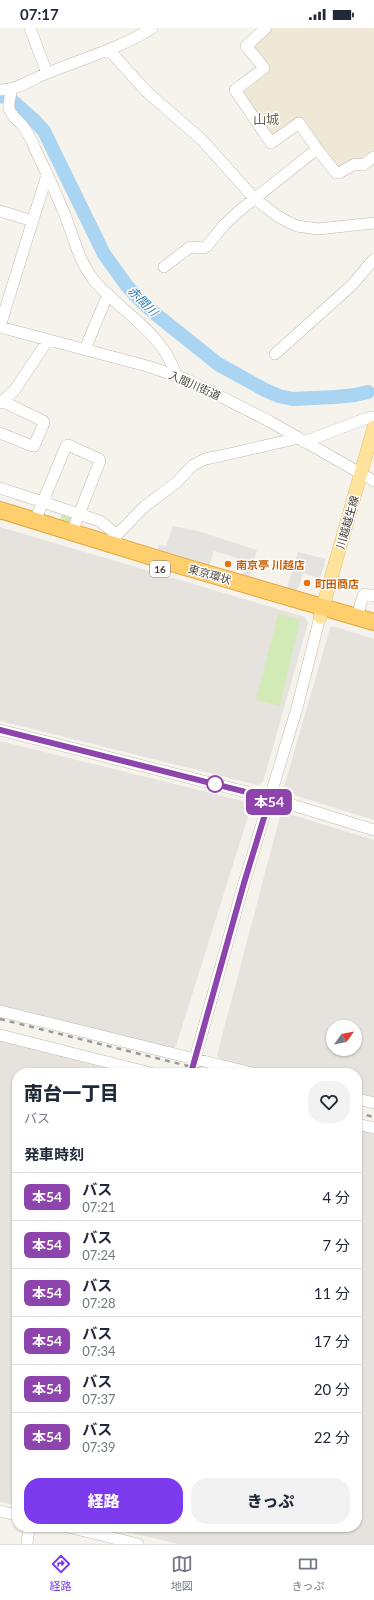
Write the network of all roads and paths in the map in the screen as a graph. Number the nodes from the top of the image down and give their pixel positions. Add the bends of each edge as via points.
1 (30, 28) edge
2 (152, 28) edge
3 (266, 28) edge
4 (109, 50) junction
5 (47, 73) junction
6 (8, 95) edge
7 (317, 149) junction
8 (374, 156) edge
9 (47, 175) junction
10 (254, 198) junction
11 (0, 211) edge
12 (33, 221) junction
13 (374, 223) edge
14 (374, 259) edge
15 (164, 267) dead end
16 (108, 294) junction
17 (0, 326) edge
18 (48, 340) junction
19 (85, 349) junction
20 (275, 354) dead end
21 (176, 375) junction
22 (1, 402) edge
23 (374, 417) edge
24 (374, 427) edge
25 (0, 433) edge
26 (301, 440) junction
27 (361, 475) junction
28 (374, 481) edge
29 (0, 488) edge
30 (42, 501) junction
31 (0, 510) edge
32 (79, 513) junction
33 (0, 520) edge
34 (35, 520) junction
35 (72, 532) junction
36 (113, 539) junction
37 (374, 596) edge
38 (322, 612) junction
39 (357, 617) junction
40 (374, 622) edge
41 (374, 632) edge
42 (0, 730) edge
43 (270, 798) junction
44 (374, 830) edge
45 (0, 1010) edge
46 (0, 1035) edge
47 (195, 1059) junction
48 (131, 1068) edge
49 (192, 1068) edge
50 (232, 1068) edge
51 (362, 1100) edge
52 (374, 1103) edge
53 (362, 1125) edge
54 (374, 1128) edge
55 (0, 1511) edge
56 (12, 1514) edge
57 (28, 1532) edge
58 (88, 1532) edge
59 (100, 1535) edge
60 (27, 1544) edge
61 (138, 1544) edge

1 - 5 street
2 - 4 street
3 - 7 street via 246,46 264,68 235,90 271,144 299,123
4 - 5 street
4 - 10 street via 146,91 202,140
5 - 6 street
6 - 9 street via 12,116 27,133
7 - 8 street via 336,173 355,164 363,165
7 - 10 street
9 - 12 street
9 - 16 street via 89,273
10 - 13 street via 286,221 308,228 328,229
10 - 15 street via 224,225 207,246 190,247
11 - 12 street
12 - 17 street
14 - 20 street via 352,285
16 - 19 street
16 - 21 street via 159,344 172,362
17 - 18 street, 入間川街道
18 - 19 street, 入間川街道
18 - 22 street via 14,391
19 - 21 street, 入間川街道
21 - 26 street, 入間川街道
22 - 25 street via 44,423 34,446
23 - 26 street
24 - 27 main road, 川越越生線
26 - 27 street, 入間川街道
26 - 36 street via 205,459 192,466 177,482 144,507
27 - 28 street, 入間川街道
27 - 38 main road, 川越越生線
29 - 30 street
30 - 32 street
30 - 32 street via 68,445 100,461
30 - 34 street
31 - 34 highway, 東京環状 / 16
32 - 35 street
32 - 36 street via 100,520
33 - 38 highway, 東京環状 / 16
34 - 35 highway, 東京環状 / 16
35 - 36 highway, 東京環状 / 16
36 - 38 highway, 東京環状 / 16 via 178,565
37 - 39 street via 363,596
38 - 39 highway, 東京環状 / 16
38 - 41 highway, 東京環状 / 16
38 - 43 street
39 - 40 highway, 東京環状 / 16
42 - 43 street
43 - 44 street
43 - 47 street
45 - 47 street
46 - 48 street
47 - 49 street
47 - 50 street
51 - 52 street
53 - 54 street
55 - 56 street
57 - 60 street
58 - 59 street
59 - 61 street

